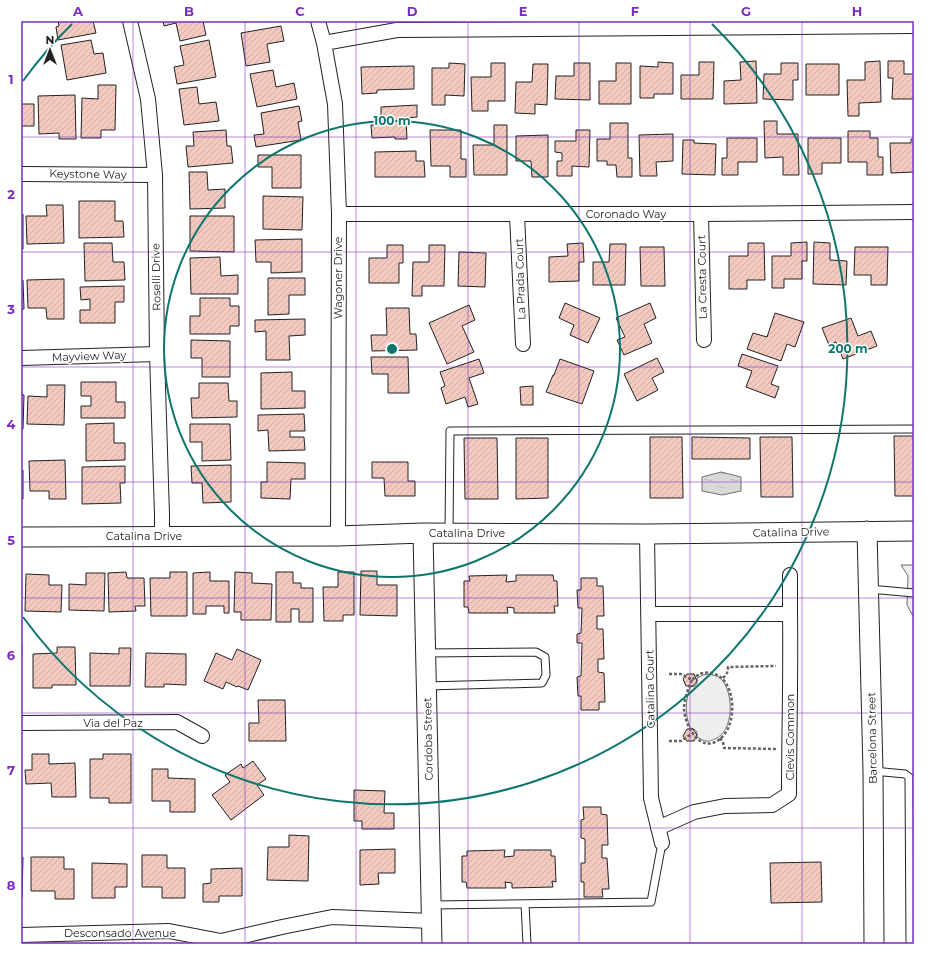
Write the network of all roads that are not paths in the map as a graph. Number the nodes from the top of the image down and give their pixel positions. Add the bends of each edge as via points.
1 (130, 21) edge
2 (318, 21) edge
3 (914, 26) edge
4 (324, 43) junction
5 (21, 174) edge
6 (155, 175) junction
7 (914, 213) edge
8 (339, 214) junction
9 (701, 214) junction
10 (517, 215) junction
11 (704, 340) dead end
12 (523, 344) dead end
13 (157, 354) junction
14 (21, 358) edge
15 (914, 429) edge
16 (867, 531) junction
17 (914, 531) edge
18 (423, 533) junction
19 (449, 533) junction
20 (647, 534) junction
21 (162, 536) junction
22 (338, 536) junction
23 (21, 537) edge
24 (790, 575) dead end
25 (869, 589) junction
26 (914, 594) edge
27 (648, 614) junction
28 (790, 614) junction
29 (426, 654) junction
30 (427, 686) junction
31 (21, 723) edge
32 (202, 736) dead end
33 (873, 771) junction
34 (658, 828) junction
35 (662, 843) joint
36 (525, 904) junction
37 (432, 913) junction
38 (21, 934) edge
39 (432, 944) edge
40 (526, 944) edge
41 (874, 944) edge
42 (910, 944) edge

1 - 6 street, Roselli Drive via 148,99
2 - 4 street, Wagoner Drive
3 - 4 street via 396,30
4 - 8 street, Wagoner Drive via 335,104
5 - 6 street, Keystone Way
6 - 13 street, Roselli Drive
7 - 9 street, Coronado Way
8 - 10 street, Coronado Way
8 - 22 street, Wagoner Drive
9 - 10 street, Coronado Way
9 - 11 street, La Cresta Court
10 - 12 street, La Prada Court
13 - 14 street, Mayview Way
13 - 21 street, Roselli Drive
15 - 19 lane via 450,432
16 - 17 street, Catalina Drive
16 - 20 street, Catalina Drive
16 - 25 street, Barcelona Street
18 - 19 street, Catalina Drive
18 - 22 street, Catalina Drive
18 - 29 street, Cordoba Street
19 - 20 street, Catalina Drive
20 - 27 street, Catalina Court
21 - 22 street, Catalina Drive
21 - 23 street, Catalina Drive
24 - 28 street, Clevis Common
25 - 26 lane
25 - 33 street, Barcelona Street
27 - 28 street
27 - 34 street, Catalina Court via 651,798
28 - 34 street, Clevis Common via 789,794 772,805 725,806 694,812
29 - 30 street, Cordoba Street
29 - 30 lane via 536,652 546,656 546,675 542,683
30 - 37 street, Cordoba Street
31 - 32 street, Via del Paz via 177,722
33 - 41 street, Barcelona Street
33 - 42 lane via 904,774 909,777
34 - 35 street, Catalina Court
35 - 36 lane via 651,902
36 - 37 lane
36 - 40 lane
37 - 38 street, Desconsado Avenue via 332,917 221,940 169,931
37 - 39 street, Cordoba Street

